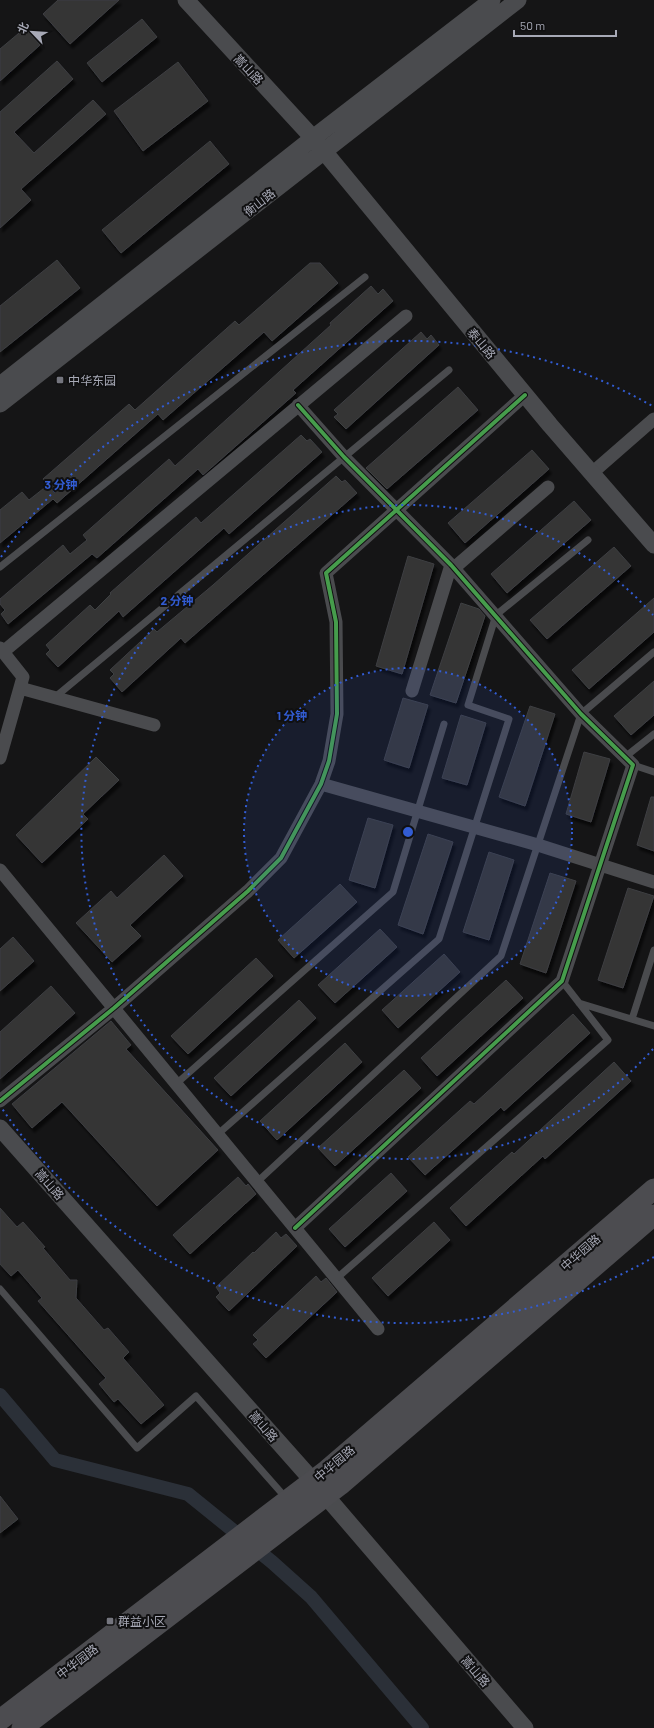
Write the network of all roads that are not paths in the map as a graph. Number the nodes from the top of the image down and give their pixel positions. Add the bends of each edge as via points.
1 (186, 0) edge
2 (492, 0) edge
3 (518, 0) edge
4 (313, 138) junction
5 (324, 151) junction
6 (365, 277) dead end
7 (406, 316) dead end
8 (449, 370) dead end
9 (0, 385) edge
10 (525, 395) junction
11 (0, 404) edge
12 (298, 405) junction
13 (654, 419) edge
14 (344, 457) junction
15 (592, 473) junction
16 (548, 487) dead end
17 (396, 510) junction
18 (588, 540) dead end
19 (654, 545) edge
20 (453, 566) junction
21 (0, 567) edge
22 (496, 615) junction
23 (1, 650) edge
24 (654, 652) edge
25 (20, 688) junction
26 (412, 691) dead end
27 (54, 698) junction
28 (581, 714) junction
29 (444, 724) dead end
30 (154, 725) dead end
31 (654, 734) edge
32 (0, 758) edge
33 (629, 761) junction
34 (654, 772) edge
35 (321, 784) junction
36 (418, 811) junction
37 (474, 828) junction
38 (538, 845) junction
39 (600, 866) junction
40 (0, 870) edge
41 (654, 882) edge
42 (654, 950) edge
43 (562, 981) junction
44 (579, 1003) junction
45 (114, 1008) junction
46 (632, 1019) junction
47 (654, 1026) edge
48 (176, 1084) junction
49 (0, 1101) edge
50 (0, 1128) edge
51 (218, 1134) junction
52 (257, 1182) junction
53 (654, 1189) edge
54 (654, 1215) edge
55 (295, 1228) junction
56 (337, 1278) junction
57 (0, 1289) edge
58 (378, 1328) dead end
59 (319, 1489) junction
60 (294, 1508) junction
61 (270, 1526) junction
62 (0, 1720) edge
63 (22, 1728) edge
64 (525, 1728) edge

1 - 4 street, 嵩山路
2 - 4 street, 衡山路
3 - 5 street, 衡山路
4 - 5 street, 泰山路
4 - 9 street, 衡山路
5 - 10 street, 泰山路
5 - 11 street, 衡山路
6 - 21 lane
7 - 12 street
8 - 14 lane
10 - 15 street, 泰山路
10 - 17 street
12 - 14 street
12 - 23 street
13 - 15 street
14 - 17 street
14 - 27 lane
15 - 19 street, 泰山路
16 - 20 street
17 - 20 street
17 - 35 street via 326,573 336,622 337,714 329,761
18 - 22 lane
20 - 22 street
20 - 26 street
22 - 28 street
22 - 37 lane via 468,705 509,719
23 - 25 street via 23,677
24 - 28 lane
25 - 27 street
25 - 32 street
27 - 30 street
28 - 33 street
28 - 38 lane
29 - 36 lane
31 - 33 lane
33 - 34 lane
33 - 39 street
35 - 36 street
35 - 45 street via 281,858 248,891
36 - 37 street
36 - 48 lane via 393,892
37 - 38 street
37 - 51 lane via 439,939
38 - 39 street
38 - 52 lane via 501,956
39 - 41 street
39 - 43 street
40 - 45 street
42 - 46 lane
43 - 44 lane
43 - 55 street
44 - 46 lane
44 - 56 lane via 608,1040
45 - 48 street
45 - 49 street
46 - 47 lane
48 - 51 street
50 - 59 street, 嵩山路
51 - 52 street
52 - 55 street
53 - 59 main road, 中华园路
54 - 59 main road, 中华园路
55 - 56 street
56 - 58 street
57 - 60 lane via 137,1448 196,1396
59 - 60 main road, 中华园路
59 - 64 street, 嵩山路
60 - 61 main road, 中华园路
61 - 62 main road, 中华园路 via 223,1550
61 - 63 main road, 中华园路 via 238,1564

